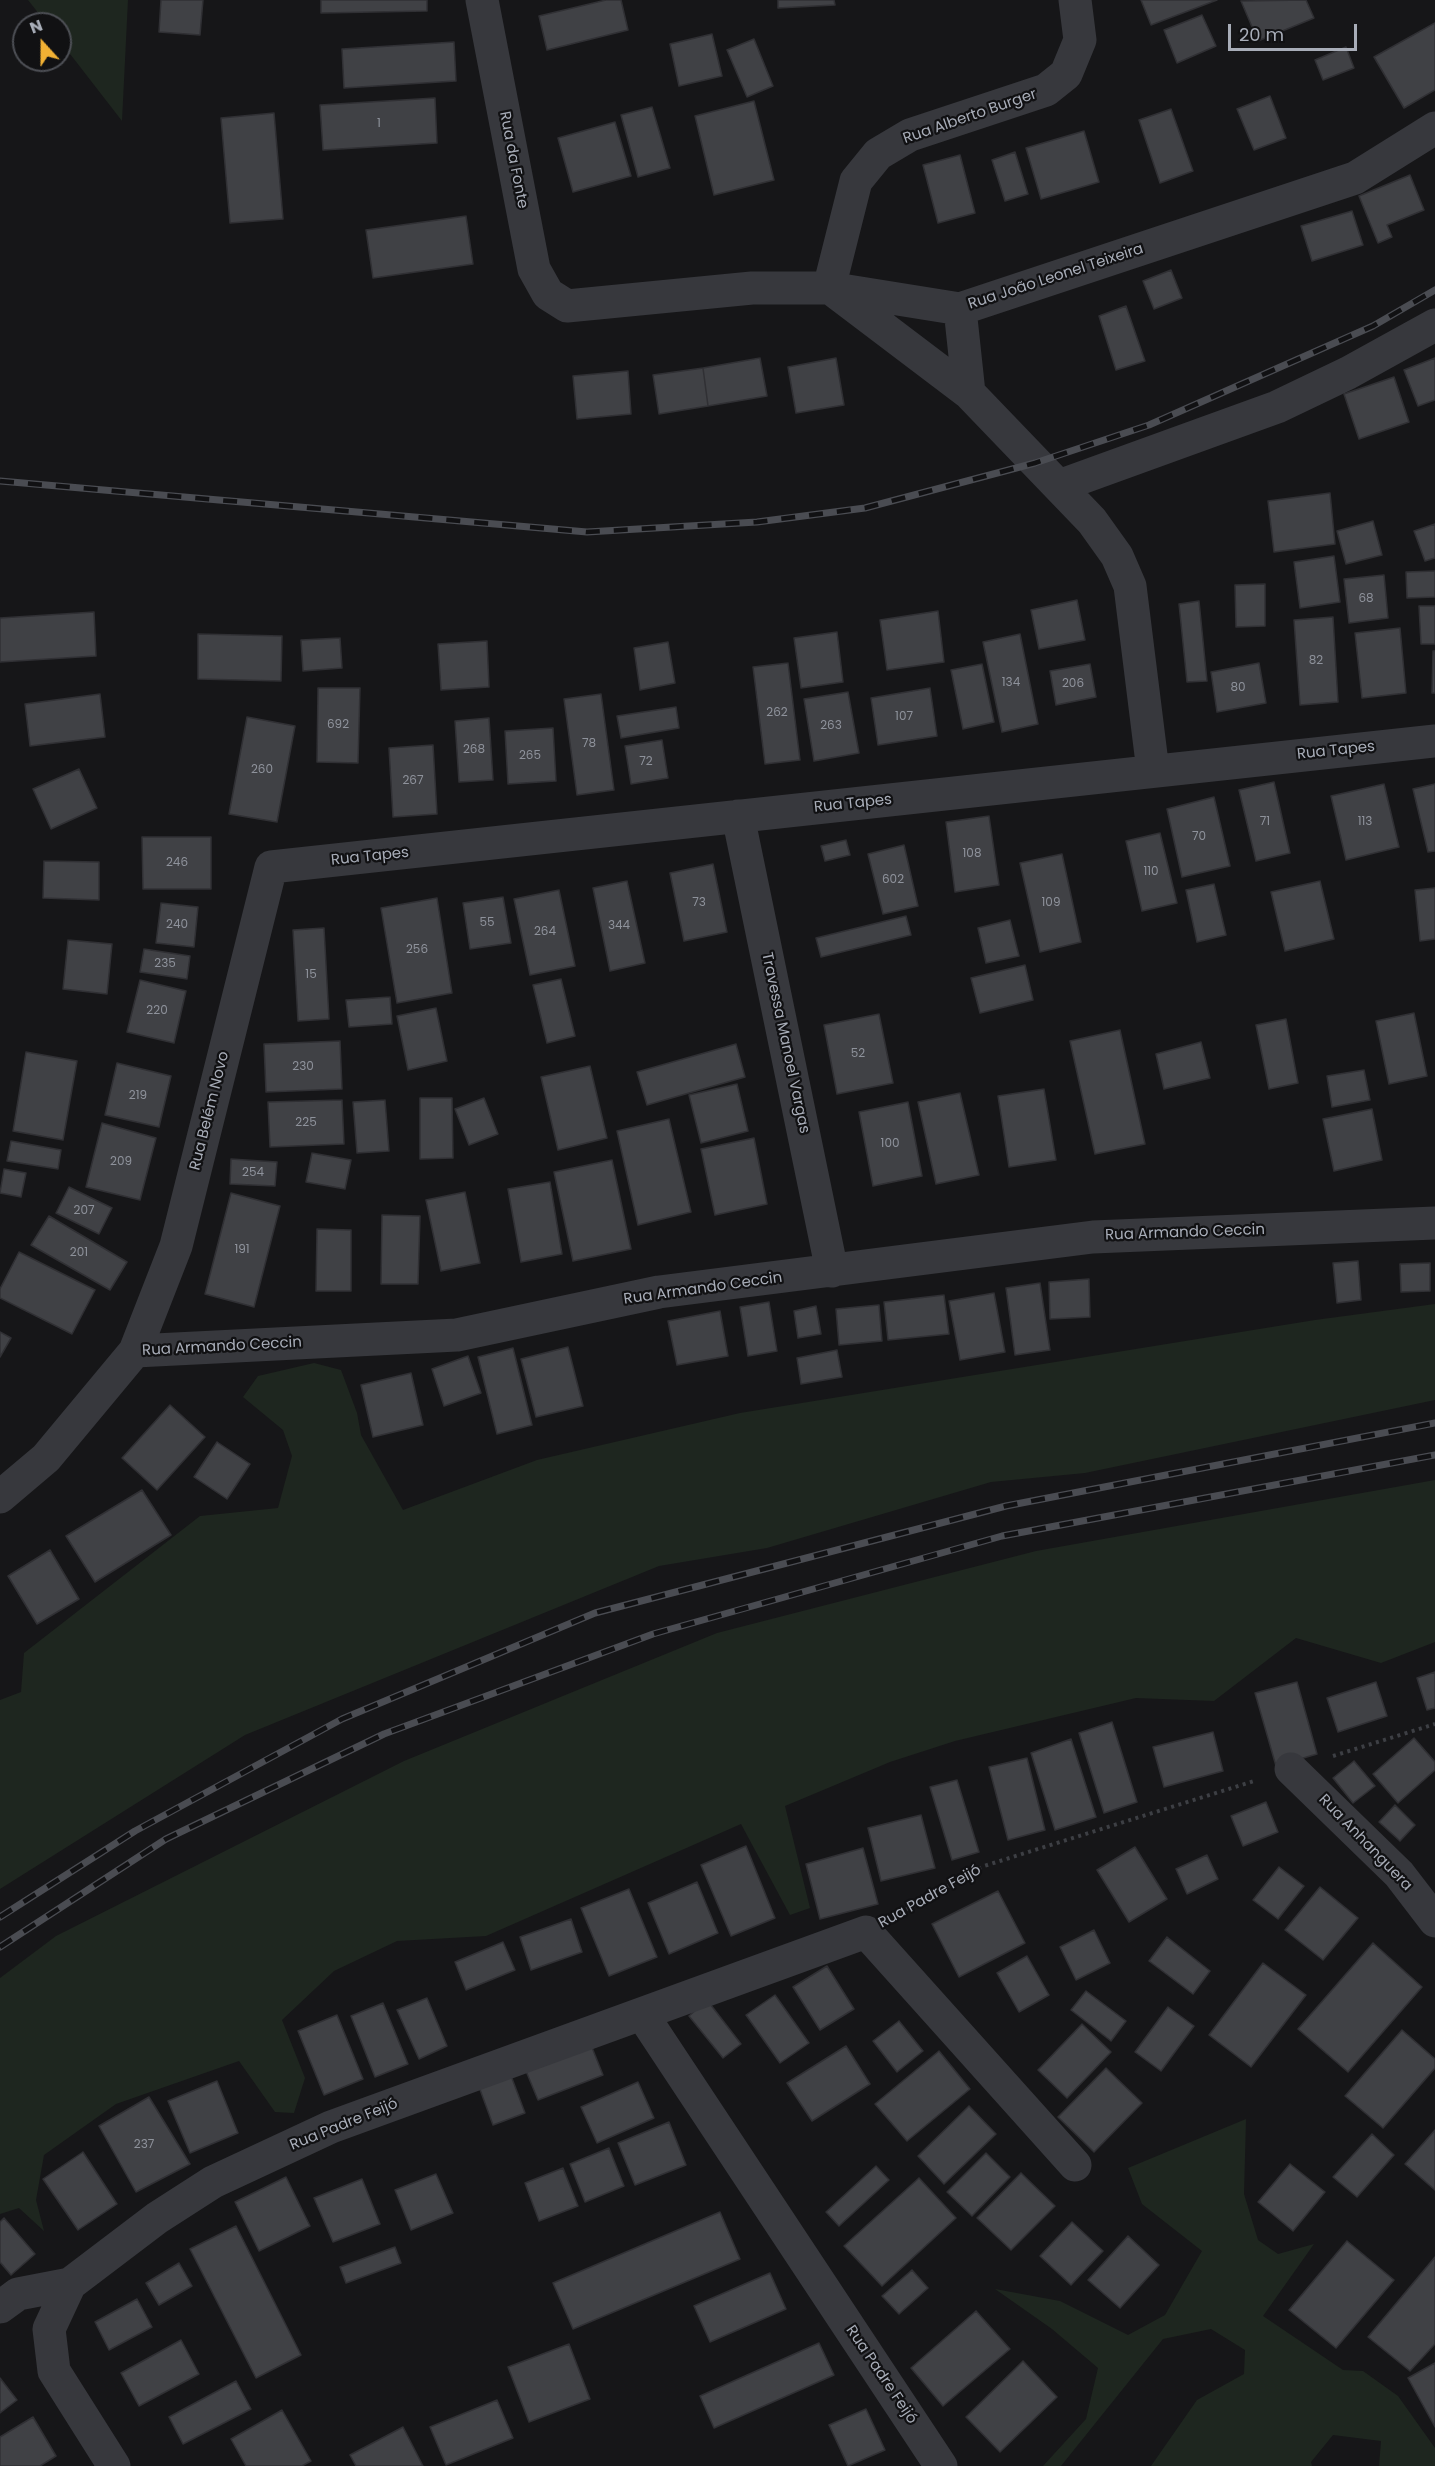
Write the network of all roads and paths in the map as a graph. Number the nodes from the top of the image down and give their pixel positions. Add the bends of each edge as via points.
1 (482, 0) edge
2 (1075, 0) edge
3 (1435, 128) edge
4 (829, 288) junction
5 (960, 309) junction
6 (1435, 325) edge
7 (969, 393) junction
8 (1059, 486) junction
9 (1435, 741) edge
10 (1153, 771) junction
11 (738, 816) junction
12 (270, 867) joint
13 (1435, 1223) edge
14 (832, 1271) junction
15 (135, 1351) junction
16 (0, 1497) edge
17 (1435, 1724) edge
18 (1291, 1769) junction
19 (1435, 1921) edge
20 (866, 1932) junction
21 (642, 2013) junction
22 (1075, 2165) dead end
23 (70, 2284) junction
24 (0, 2307) edge
25 (114, 2466) edge
26 (941, 2466) edge

1 - 4 street, Rua da Fonte via 534,269 548,294 567,306 752,288
2 - 4 street, Rua Alberto Burger via 1080,40 1066,74 1046,90 910,135 878,154 856,181
3 - 5 street, Rua João Leonel Teixeira via 1355,178
4 - 5 street
4 - 7 street
5 - 7 street, Rua João Leonel Teixeira
6 - 8 street via 1278,407
7 - 8 street
8 - 10 street via 1092,521 1117,556 1130,586
9 - 10 street, Rua Tapes
10 - 11 street, Rua Tapes
11 - 12 street, Rua Tapes
11 - 14 street, Travessa Manoel Vargas
12 - 15 street, Rua Belém Novo via 176,1246
13 - 14 street, Rua Armando Ceccin via 1093,1237
14 - 15 street, Rua Armando Ceccin via 659,1292 457,1335
15 - 16 street, Rua Armando Ceccin via 46,1458
17 - 18 path, Rua Padre Feijó
18 - 19 street, Rua Anhanguera via 1400,1874
18 - 20 path, Rua Padre Feijó via 984,1866
20 - 21 street, Rua Padre Feijó
20 - 22 street
21 - 23 street, Rua Padre Feijó via 331,2127 224,2177 157,2218
21 - 26 street, Rua Padre Feijó
23 - 24 street via 18,2294
23 - 25 street via 50,2329 54,2371

